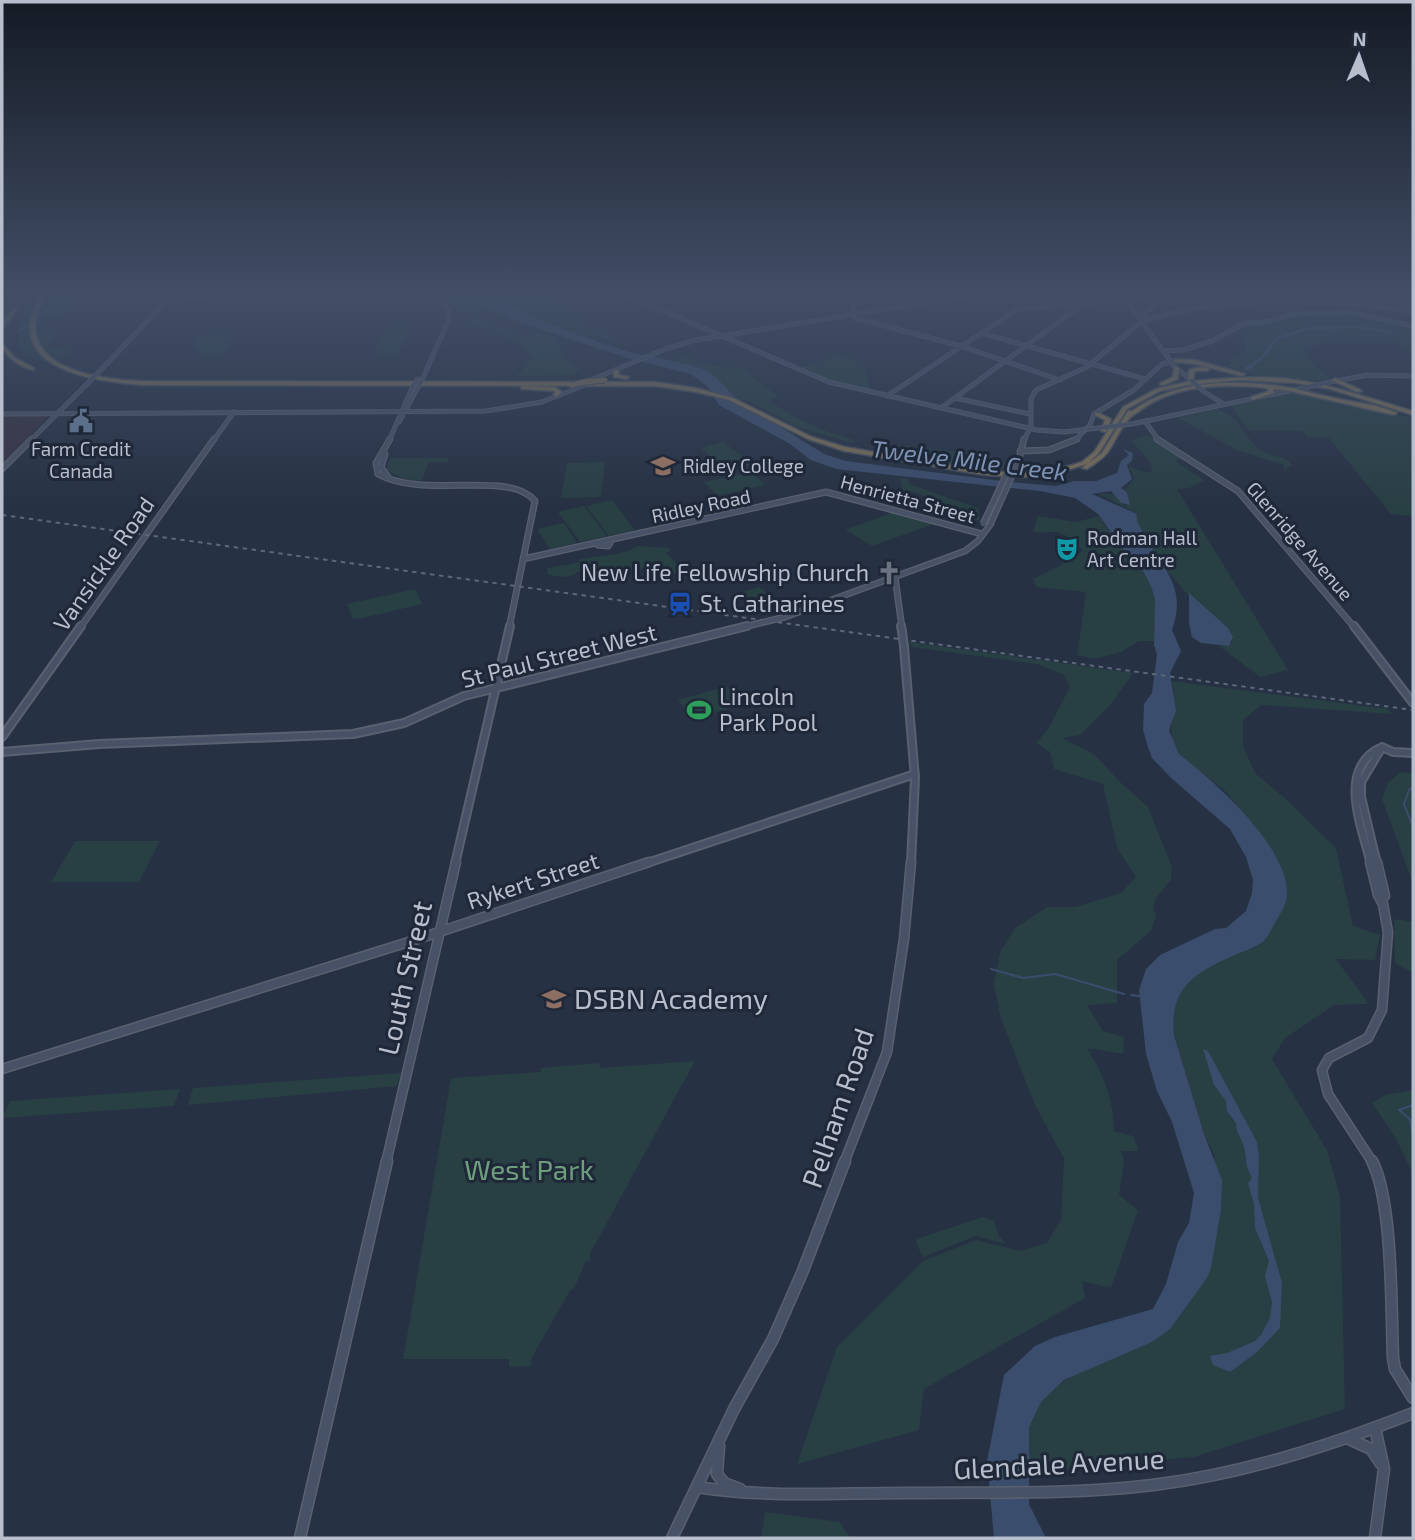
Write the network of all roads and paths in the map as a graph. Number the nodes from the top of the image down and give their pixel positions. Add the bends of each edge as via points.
1 (28, 365) edge
2 (33, 365) edge
3 (105, 365) edge
4 (427, 365) edge
5 (628, 365) edge
6 (787, 365) edge
7 (933, 365) edge
8 (1001, 365) edge
9 (1017, 365) edge
10 (1088, 365) edge
11 (1098, 365) edge
12 (1175, 365) junction
13 (1206, 365) edge
14 (51, 371) dead end
15 (613, 371) junction
16 (1413, 376) edge
17 (640, 378) junction
18 (1190, 378) junction
19 (1145, 379) junction
20 (1060, 380) junction
21 (1335, 380) junction
22 (1295, 381) junction
23 (78, 382) dead end
24 (440, 382) junction
25 (419, 383) junction
26 (586, 383) junction
27 (604, 383) junction
28 (1259, 385) junction
29 (541, 388) junction
30 (1166, 388) junction
31 (1296, 389) junction
32 (695, 391) junction
33 (556, 395) junction
34 (887, 396) junction
35 (955, 398) junction
36 (1253, 398) junction
37 (721, 399) junction
38 (1221, 405) junction
39 (941, 408) junction
40 (1125, 408) junction
41 (234, 411) junction
42 (404, 411) junction
43 (2, 413) edge
44 (58, 413) junction
45 (1030, 414) junction
46 (1097, 414) junction
47 (1413, 414) edge
48 (1145, 421) junction
49 (1123, 422) junction
50 (1133, 423) junction
51 (1032, 429) junction
52 (1149, 429) junction
53 (1019, 452) junction
54 (1087, 461) junction
55 (2, 469) edge
56 (1214, 484) dead end
57 (1234, 488) junction
58 (826, 492) joint
59 (982, 534) junction
60 (523, 559) junction
61 (895, 578) junction
62 (499, 671) junction
63 (517, 684) junction
64 (495, 689) junction
65 (480, 692) junction
66 (492, 700) junction
67 (1413, 703) edge
68 (2, 737) edge
69 (2, 752) edge
70 (1413, 753) edge
71 (915, 774) junction
72 (440, 932) junction
73 (415, 940) junction
74 (434, 958) junction
75 (2, 1069) edge
76 (1413, 1398) edge
77 (1413, 1413) edge
78 (1375, 1428) junction
79 (720, 1437) junction
80 (1346, 1438) junction
81 (1384, 1469) junction
82 (697, 1487) junction
83 (757, 1494) junction
84 (300, 1538) edge
85 (672, 1538) edge
86 (1375, 1538) edge

1 - 2 highway via 39,369
3 - 44 main road, bridge
4 - 25 main road, Louth Street
5 - 15 main road
6 - 34 main road via 829,382
7 - 34 main road
8 - 35 main road
9 - 20 main road
10 - 20 main road
11 - 19 main road
12 - 18 main road
12 - 19 main road via 1162,365
12 - 40 highway via 1176,377 1134,398
13 - 22 highway
14 - 24 highway via 142,383
15 - 17 highway via 618,376
15 - 26 main road
16 - 21 main road
17 - 27 highway
17 - 32 highway
18 - 30 highway via 1194,369 1214,373
18 - 38 main road, bridge
19 - 46 main road
20 - 45 main road via 1036,391
21 - 31 main road, bridge
21 - 47 highway
22 - 30 highway via 1228,379
22 - 47 highway
23 - 25 highway via 134,386
24 - 26 highway
24 - 32 highway via 623,382
25 - 29 highway
25 - 32 highway via 630,384
25 - 42 main road, Louth Street
26 - 27 highway
26 - 27 highway
26 - 29 highway
26 - 33 main road
26 - 42 main road via 542,402 502,410
27 - 37 highway
28 - 31 highway
28 - 36 highway via 1272,391
28 - 49 highway via 1178,391 1147,402
29 - 33 highway via 558,390
30 - 40 highway
31 - 36 main road
31 - 47 highway
32 - 37 highway
32 - 54 highway via 757,410 838,447 985,473 1050,474
33 - 42 main road via 497,408
34 - 39 main road
35 - 39 main road
35 - 45 main road
36 - 38 main road
37 - 49 highway via 817,444 974,474 1043,477 1075,472 1104,454
38 - 48 main road
39 - 51 main road
40 - 54 highway
41 - 42 main road
41 - 44 main road
41 - 68 main road, Vansickle Road
42 - 60 main road, Louth Street via 376,470 386,480 410,485 512,486 532,495 535,501
43 - 44 main road
44 - 55 main road
45 - 51 main road
46 - 53 main road via 1080,439 1037,452
46 - 54 highway via 1107,416 1108,421
47 - 49 highway via 1321,388 1243,380 1163,392 1137,404
48 - 50 main road
48 - 52 main road, Glenridge Avenue
50 - 51 main road, bridge via 1067,431
50 - 52 main road
51 - 53 main road, St Paul Street West
52 - 57 main road, Glenridge Avenue via 1162,444
53 - 59 main road, St Paul Street West, bridge
56 - 57 main road
57 - 67 main road, Glenridge Avenue via 1359,632
58 - 59 main road, Henrietta Street
58 - 60 main road, Ridley Road via 623,538 604,547 598,544
59 - 61 main road, St Paul Street West via 965,551
60 - 62 main road, Louth Street
61 - 63 main road, St Paul Street West, bridge via 785,617
61 - 71 main road, Pelham Road, bridge
62 - 63 main road via 502,682
62 - 64 main road, Louth Street
63 - 64 main road, St Paul Street West
64 - 65 main road, St Paul Street West
64 - 66 main road, Louth Street
65 - 66 main road
65 - 69 main road, St Paul Street West via 404,723 353,734
66 - 72 main road, Louth Street
70 - 76 main road via 1382,747 1361,782 1388,919 1380,1017 1366,1040 1328,1058 1322,1076 1325,1089 1379,1177 1393,1358
71 - 72 main road, Rykert Street
71 - 79 main road, Pelham Road via 912,860 887,1052 797,1284
72 - 73 main road, Rykert Street
72 - 74 main road, Louth Street
73 - 74 main road via 432,942
73 - 75 main road, Rykert Street
74 - 84 main road, Louth Street
77 - 78 main road, Glendale Avenue
78 - 80 main road, Glendale Avenue
78 - 81 main road
79 - 82 main road, Pelham Road
79 - 83 main road via 715,1469 720,1481
80 - 81 main road via 1371,1449
80 - 83 main road, Glendale Avenue via 1252,1466 1156,1485 1067,1491
81 - 86 main road
82 - 83 main road, Glendale Avenue
82 - 85 main road, Pelham Road

